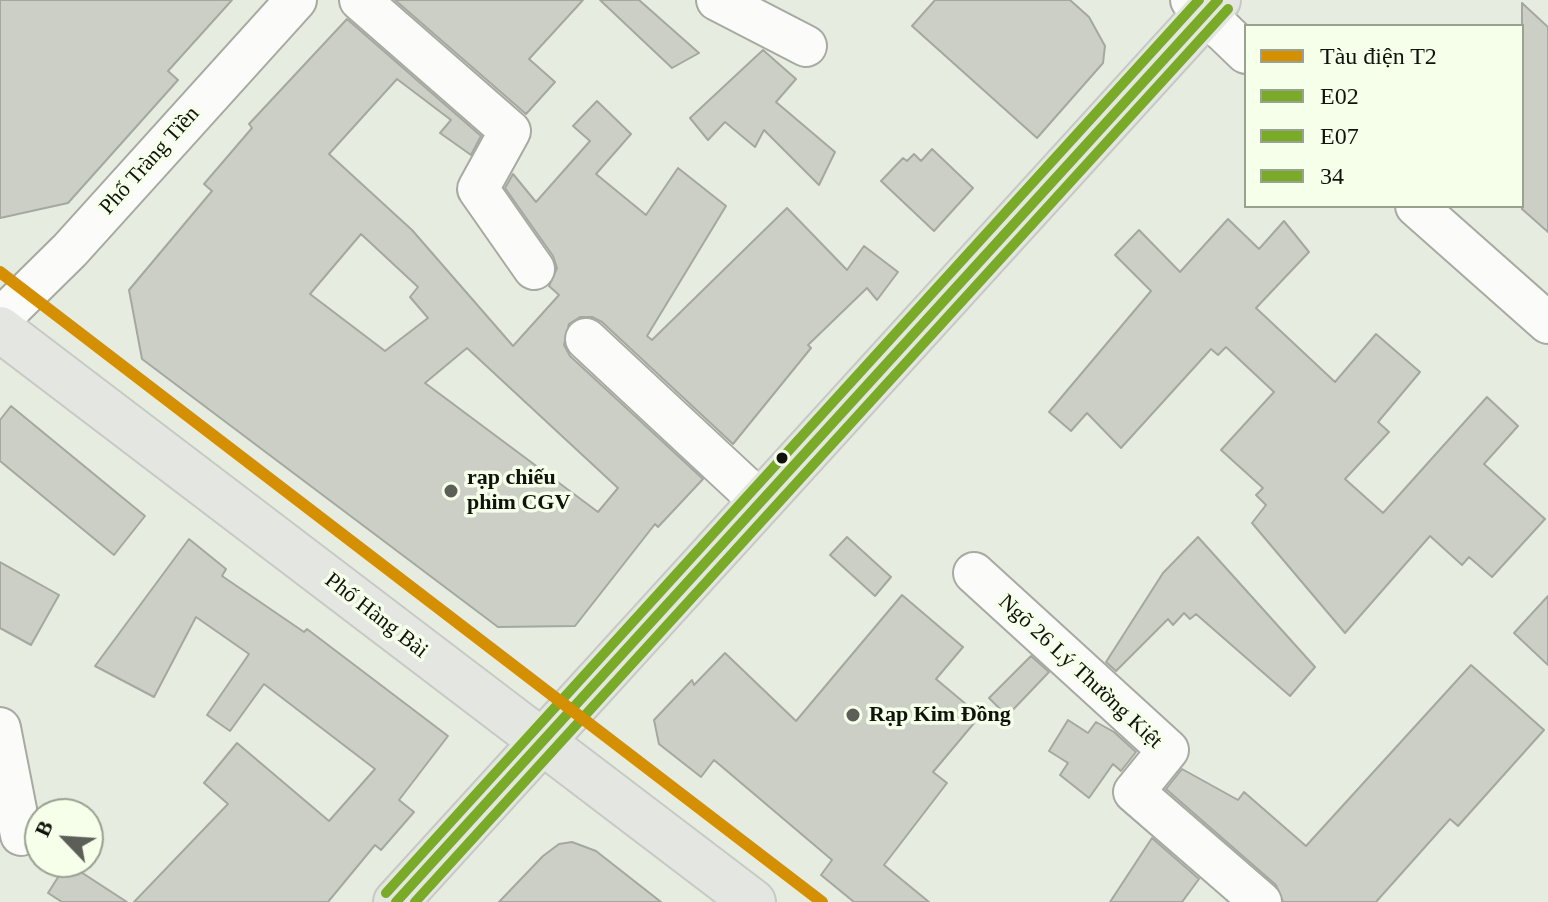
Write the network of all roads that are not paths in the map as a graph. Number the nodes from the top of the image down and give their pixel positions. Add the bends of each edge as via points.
1 (296, 0) edge
2 (360, 0) edge
3 (717, 0) edge
4 (1204, 5) edge
5 (806, 46) dead end
6 (1244, 51) edge
7 (1419, 208) edge
8 (534, 269) dead end
9 (1541, 303) edge
10 (0, 319) edge
11 (0, 329) edge
12 (586, 339) dead end
13 (761, 502) junction
14 (974, 573) dead end
15 (0, 728) edge
16 (540, 743) junction
17 (21, 835) dead end
18 (396, 902) edge
19 (753, 902) edge
20 (1261, 902) edge

1 - 10 street, Phố Tràng Tiền via 70,250
2 - 8 street via 510,131 478,189
3 - 5 street
4 - 6 street
4 - 13 main road
7 - 9 street
11 - 16 main road, Phố Hàng Bài
12 - 13 street
13 - 16 main road
14 - 20 street, Ngõ 26 Lý Thường Kiệt via 1168,750 1134,792
15 - 17 street
16 - 18 main road
16 - 19 main road, Phố Hàng Bài

